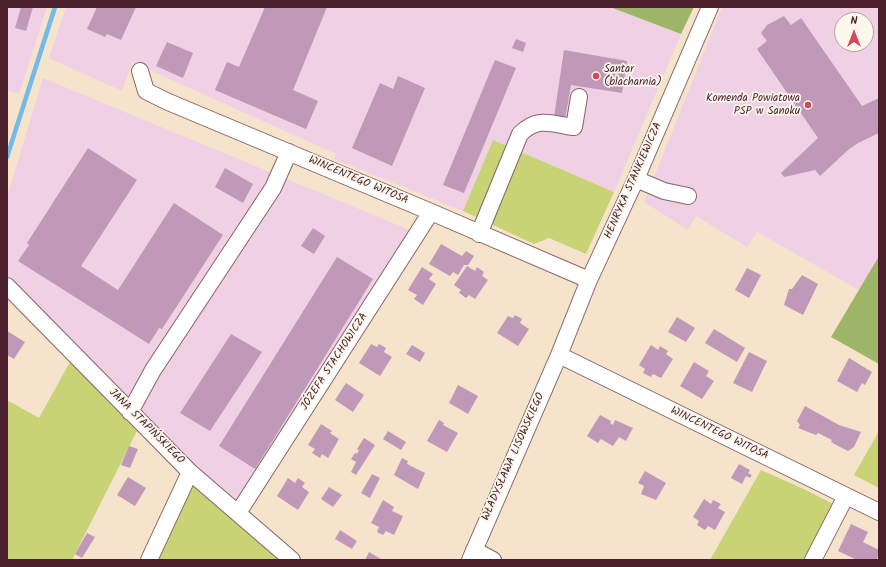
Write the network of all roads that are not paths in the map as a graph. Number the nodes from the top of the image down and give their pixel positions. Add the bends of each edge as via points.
1 (710, 7) edge
2 (140, 71) dead end
3 (579, 97) dead end
4 (289, 152) junction
5 (636, 179) junction
6 (688, 196) dead end
7 (431, 212) junction
8 (479, 234) junction
9 (589, 280) junction
10 (7, 286) edge
11 (559, 355) junction
12 (130, 412) junction
13 (190, 472) junction
14 (846, 496) junction
15 (879, 512) edge
16 (238, 513) junction
17 (472, 555) edge
18 (148, 560) edge
19 (292, 560) edge
20 (493, 560) edge
21 (812, 560) edge

1 - 5 street, HENRYKA STANKIEWICZA
2 - 4 street, WINCENTEGO WITOSA via 146,91
3 - 8 street via 574,127 540,122 528,125 520,134
4 - 7 street, WINCENTEGO WITOSA
4 - 12 street via 273,188 152,370
5 - 6 street via 664,191
5 - 9 street, HENRYKA STANKIEWICZA
7 - 8 street, WINCENTEGO WITOSA
7 - 16 street, JÓZEFA STACHOWICZA
8 - 9 street, WINCENTEGO WITOSA
9 - 11 street, HENRYKA STANKIEWICZA
10 - 12 street, JANA STAPIŃSKIEGO
11 - 14 street, WINCENTEGO WITOSA
11 - 17 street, WŁADYSŁAWA LISOWSKIEGO
12 - 13 street, JANA STAPIŃSKIEGO
13 - 16 street, JANA STAPIŃSKIEGO
13 - 18 street
14 - 15 street, WINCENTEGO WITOSA
14 - 21 street
16 - 19 street, JANA STAPIŃSKIEGO
17 - 20 street

